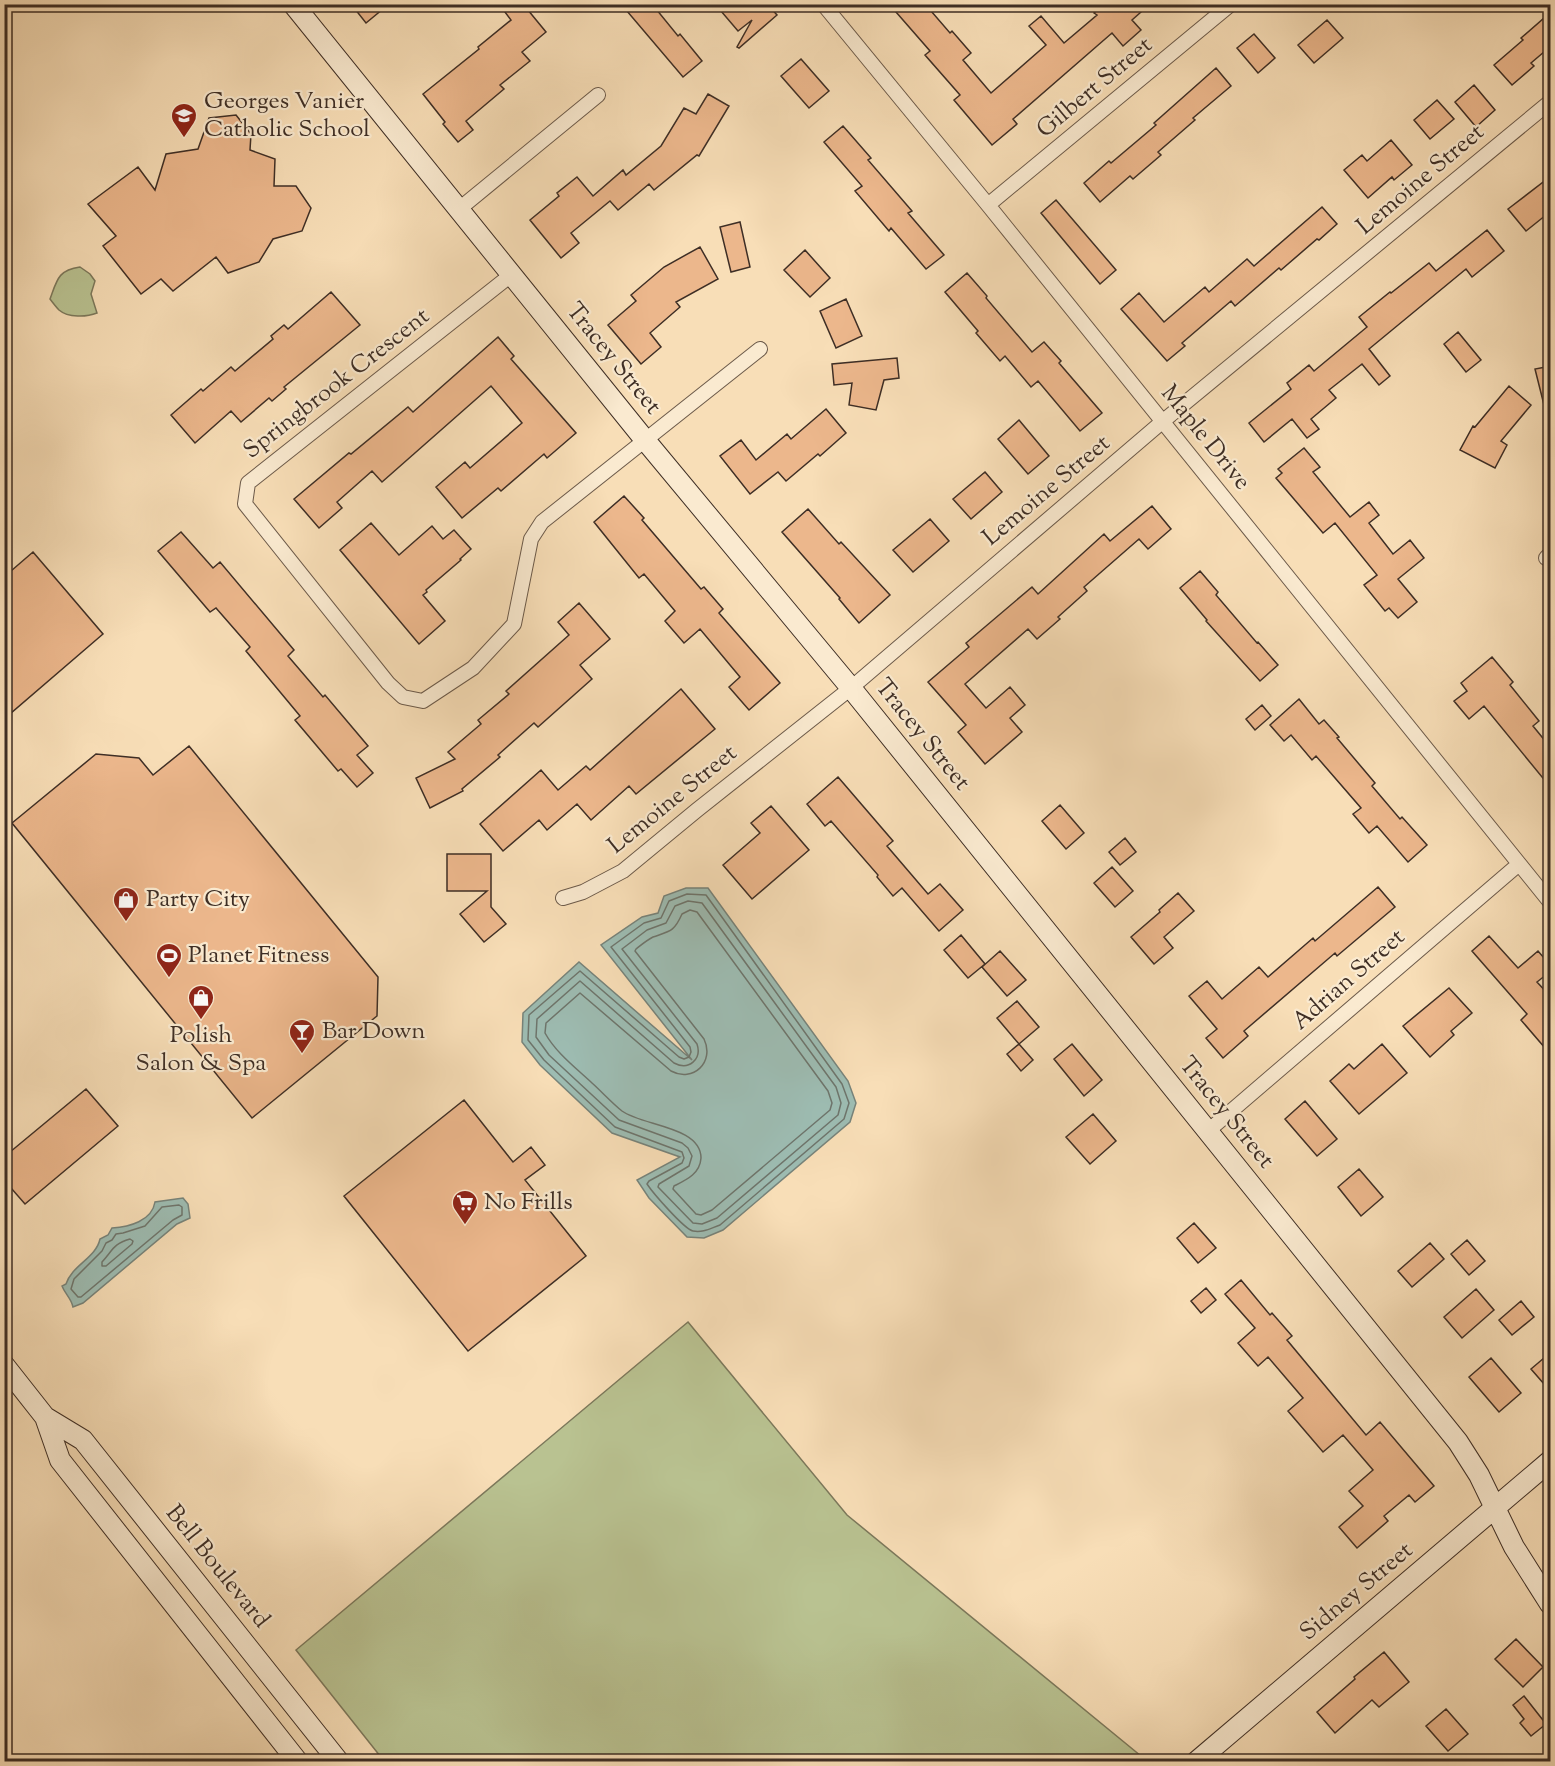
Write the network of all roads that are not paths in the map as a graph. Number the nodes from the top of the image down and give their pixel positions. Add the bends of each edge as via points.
1 (293, 4) edge
2 (823, 4) edge
3 (1231, 4) edge
4 (598, 95) dead end
5 (1551, 102) edge
6 (988, 205) junction
7 (458, 210) junction
8 (512, 275) junction
9 (760, 349) dead end
10 (1162, 422) junction
11 (645, 440) junction
12 (851, 688) junction
13 (1519, 864) junction
14 (562, 898) dead end
15 (1551, 902) edge
16 (1208, 1131) junction
17 (4, 1365) edge
18 (45, 1417) junction
19 (1551, 1461) edge
20 (1495, 1508) junction
21 (1551, 1605) edge
22 (298, 1761) edge
23 (339, 1761) edge
24 (1196, 1761) edge

1 - 7 street, Tracey Street
2 - 6 street, Maple Drive
3 - 6 street, Gilbert Street
4 - 7 street
5 - 10 street, Lemoine Street
6 - 10 street, Maple Drive
7 - 8 street, Tracey Street
8 - 11 street, Tracey Street
8 - 11 street, Springbrook Crescent via 248,483 245,504 388,683 403,697 423,701 472,668 514,624 531,539 542,522
9 - 11 street, Springbrook Crescent
10 - 12 street, Lemoine Street
10 - 13 street, Maple Drive
11 - 12 street, Tracey Street
12 - 14 street, Lemoine Street via 623,871 583,892
12 - 16 street, Tracey Street
13 - 15 street, Maple Drive
13 - 16 street, Adrian Street
16 - 20 street, Tracey Street via 1458,1442
17 - 18 street, Bell Boulevard
18 - 22 street, Bell Boulevard via 60,1460
18 - 23 street, Bell Boulevard via 83,1440
19 - 20 street, Sidney Street
20 - 21 street, Tracey Street via 1514,1547
20 - 24 street, Sidney Street

